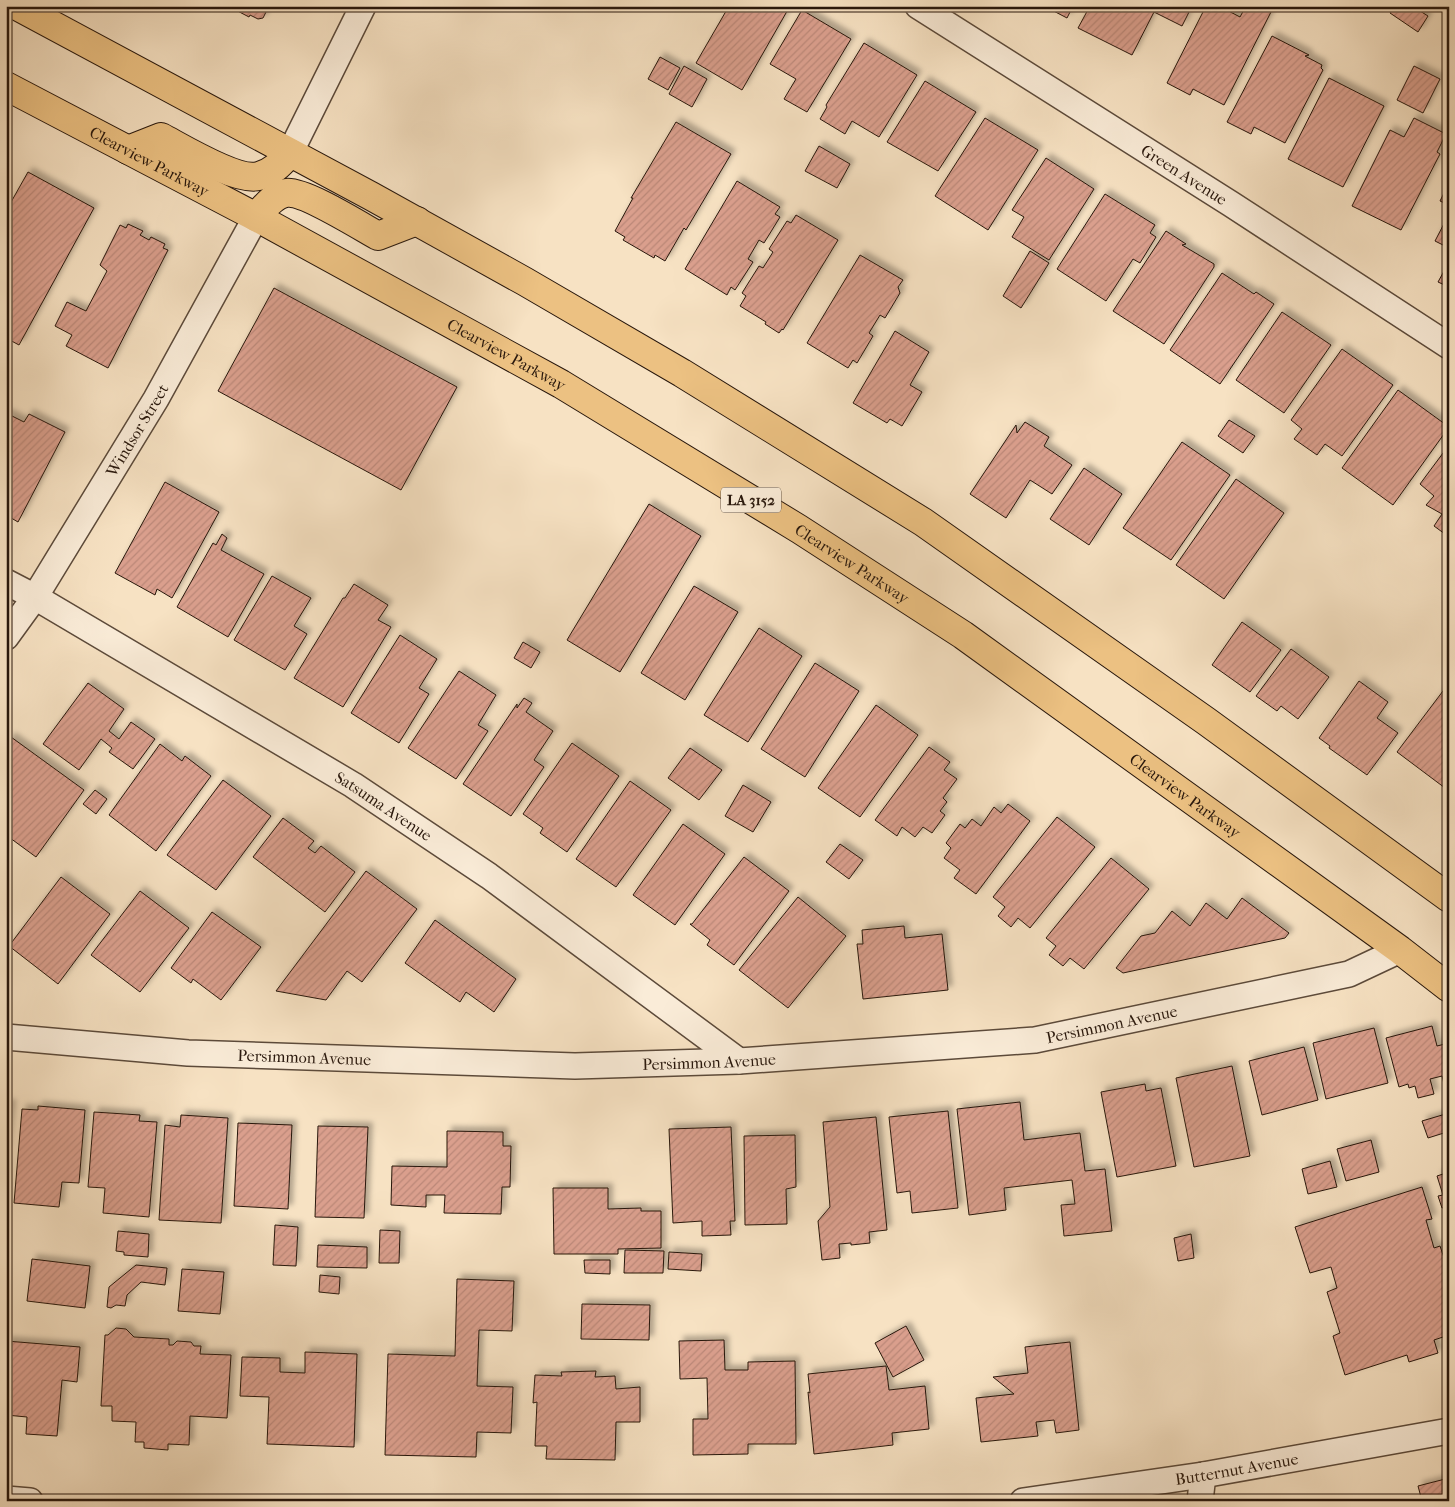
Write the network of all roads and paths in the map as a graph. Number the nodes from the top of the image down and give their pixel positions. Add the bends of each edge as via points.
1 (17, 6) edge
2 (363, 6) edge
3 (918, 6) edge
4 (6, 86) edge
5 (128, 150) junction
6 (290, 153) junction
7 (256, 217) junction
8 (416, 221) junction
9 (1449, 346) edge
10 (6, 582) edge
11 (35, 597) junction
12 (6, 637) edge
13 (1449, 898) edge
14 (1400, 950) junction
15 (1448, 988) edge
16 (6, 1037) edge
17 (739, 1062) junction
18 (1449, 1431) edge
19 (1203, 1475) junction
20 (6, 1499) edge
21 (30, 1501) edge
22 (1024, 1501) edge
23 (1200, 1501) edge

1 - 6 highway
2 - 6 street
3 - 9 street, Green Avenue
4 - 5 highway, Clearview Parkway / LA 3152
5 - 6 highway via 161,137 233,173 257,177 276,169
5 - 7 highway, Clearview Parkway / LA 3152
6 - 8 highway
7 - 8 highway via 270,201 286,193 303,195 378,236
7 - 11 street, Windsor Street via 156,399
7 - 14 highway, Clearview Parkway / LA 3152 via 562,384 800,529 963,635
8 - 13 highway via 682,373 923,522 1206,721
10 - 11 street, Satsuma Avenue
11 - 12 street, Windsor Street
11 - 17 street, Satsuma Avenue via 361,790 489,876
14 - 15 highway, Clearview Parkway / LA 3152
14 - 17 street, Persimmon Avenue via 1349,974 1035,1040
16 - 17 street, Persimmon Avenue via 188,1053 575,1066
18 - 19 street, Butternut Avenue
19 - 22 street, Butternut Avenue
19 - 23 street
20 - 21 street

